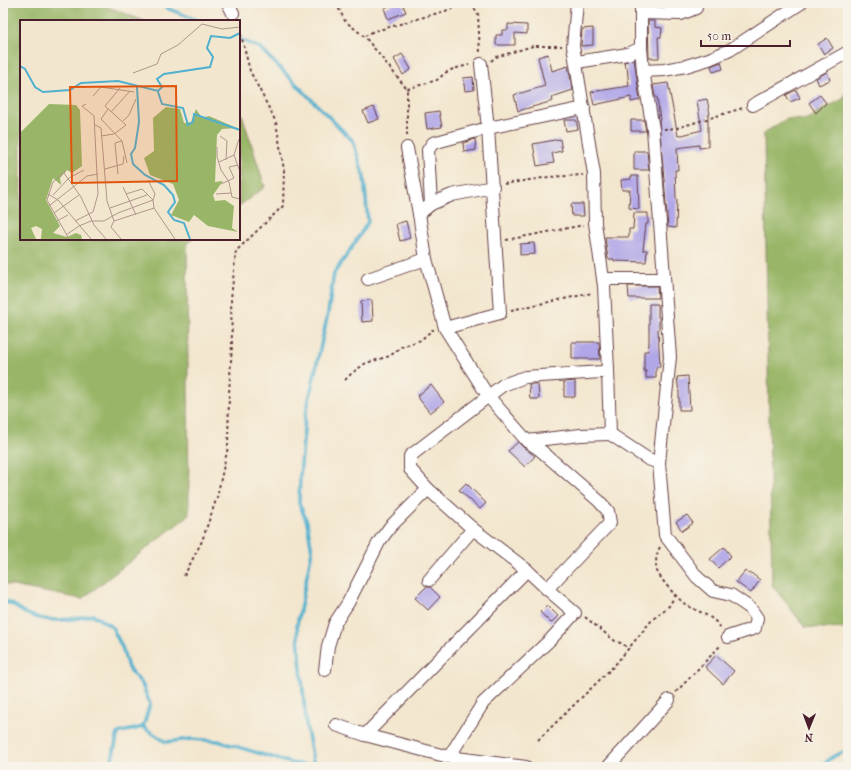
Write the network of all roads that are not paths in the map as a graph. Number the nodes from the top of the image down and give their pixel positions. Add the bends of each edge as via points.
1 (577, 3) edge
2 (801, 3) edge
3 (641, 8) edge
4 (696, 8) dead end
5 (641, 48) junction
6 (848, 52) edge
7 (576, 62) junction
8 (481, 64) road end
9 (643, 71) junction
10 (753, 105) road end
11 (584, 108) junction
12 (488, 128) junction
13 (407, 148) road end
14 (493, 187) junction
15 (431, 204) junction
16 (419, 214) junction
17 (426, 260) junction
18 (368, 279) dead end
19 (664, 279) junction
20 (604, 282) junction
21 (445, 328) junction
22 (608, 370) junction
23 (488, 396) junction
24 (610, 434) junction
25 (527, 441) junction
26 (659, 463) junction
27 (428, 489) junction
28 (473, 529) junction
29 (527, 570) junction
30 (429, 580) dead end
31 (547, 589) junction
32 (728, 637) road end
33 (325, 670) dead end
34 (669, 700) road end
35 (336, 725) dead end
36 (365, 735) junction
37 (449, 757) junction
38 (526, 767) edge
39 (608, 767) edge

1 - 7 street via 573,46
2 - 9 street via 730,50 686,66
3 - 4 street via 681,14
3 - 5 street
5 - 7 street via 628,54
5 - 9 street
6 - 10 street
7 - 11 street
8 - 12 street
9 - 19 street via 653,129
11 - 12 street
11 - 20 street via 594,174 595,223
12 - 14 street
12 - 15 street via 433,144 428,150
13 - 16 street
14 - 15 street via 452,195
14 - 21 street via 500,313
15 - 16 street
16 - 17 street
17 - 18 street
17 - 21 street
19 - 20 street
19 - 26 street via 670,357
20 - 22 street
21 - 23 street
22 - 23 street via 525,377 503,385
22 - 24 street
23 - 25 street
23 - 27 street via 410,456 410,468
24 - 25 street
24 - 26 street via 648,459
25 - 31 street via 599,500 608,511 610,523
26 - 32 street via 665,535 697,577 714,591 731,595 750,608 757,618 755,628
27 - 28 street
27 - 33 street via 390,526 379,542 335,623 328,646
28 - 29 street
28 - 30 street
29 - 31 street
29 - 36 street
31 - 37 street via 575,613 483,704
34 - 39 street
35 - 36 street
36 - 37 street
37 - 38 street

